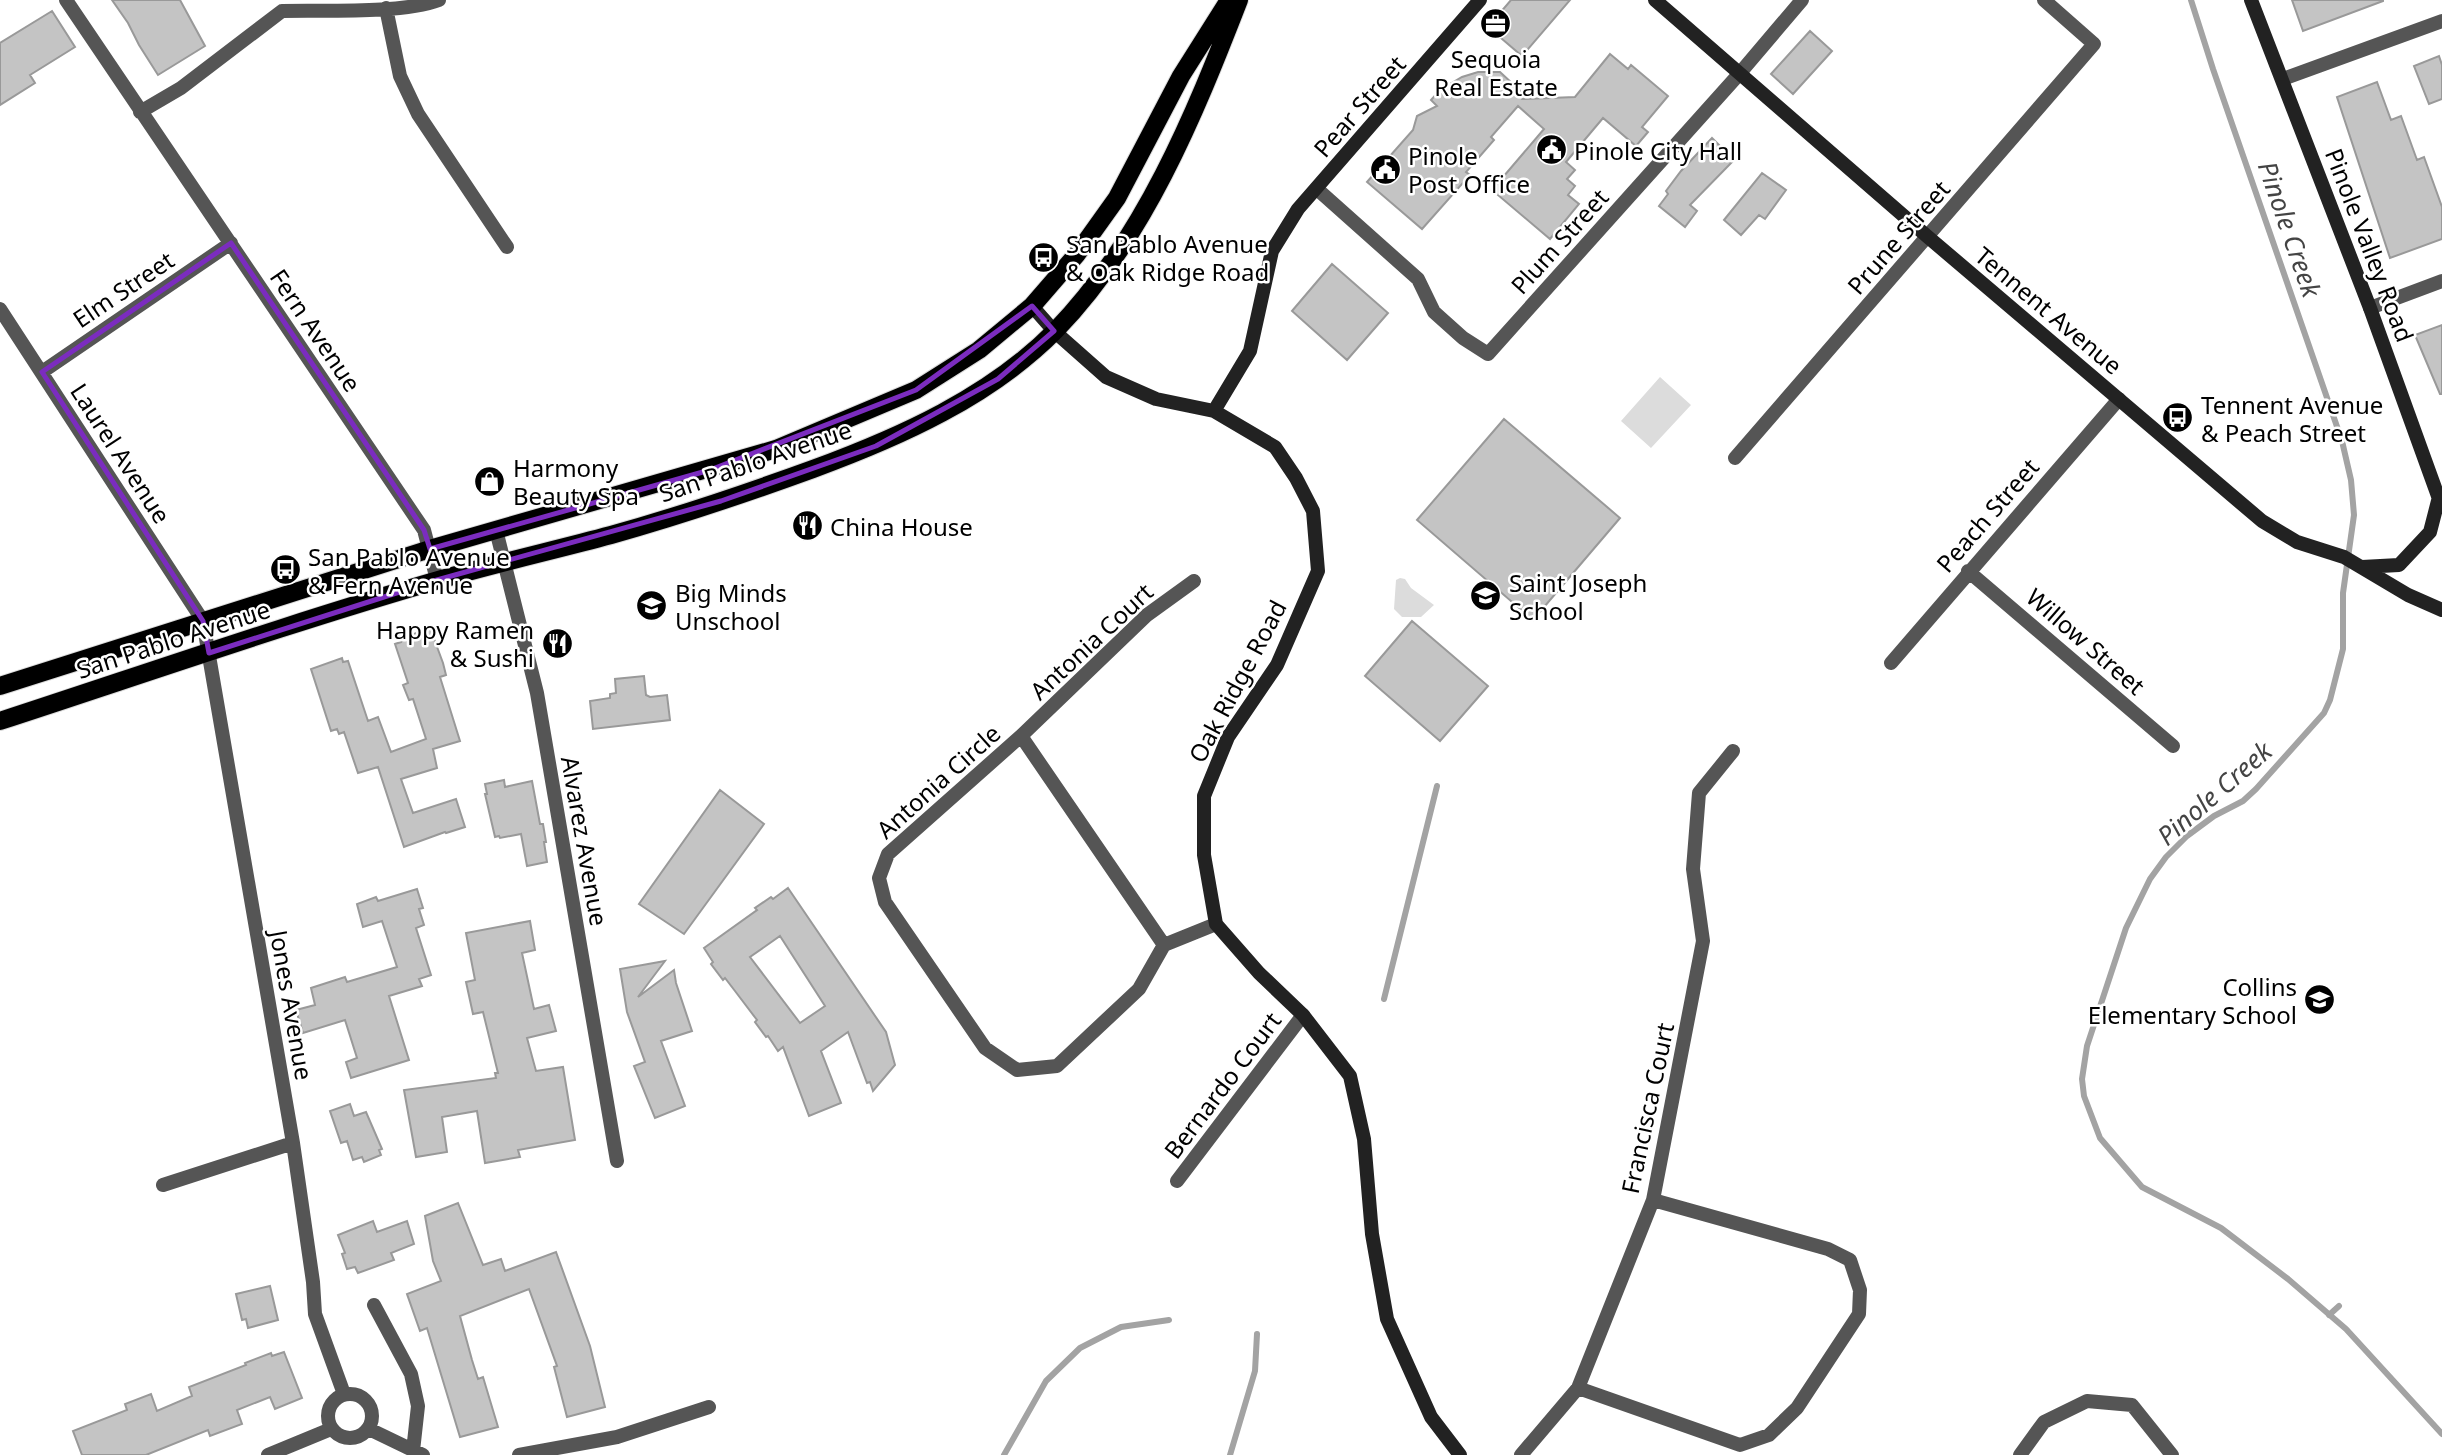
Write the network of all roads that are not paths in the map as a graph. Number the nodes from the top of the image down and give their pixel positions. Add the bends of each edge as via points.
1 (66, 0) edge
2 (439, 0) edge
3 (1229, 0) edge
4 (1239, 0) edge
5 (1480, 0) edge
6 (1655, 0) edge
7 (1802, 0) edge
8 (2044, 0) edge
9 (2251, 0) edge
10 (280, 6) edge
11 (386, 9) junction
12 (2442, 21) edge
13 (1740, 73) junction
14 (2283, 79) junction
15 (141, 113) junction
16 (1317, 189) junction
17 (1928, 237) junction
18 (231, 243) junction
19 (507, 247) dead end
20 (2442, 281) edge
21 (1032, 306) junction
22 (2370, 308) junction
23 (0, 309) edge
24 (1054, 331) junction
25 (41, 372) junction
26 (2119, 399) junction
27 (1214, 411) junction
28 (1735, 458) dead end
29 (2440, 502) edge
30 (496, 530) junction
31 (430, 549) junction
32 (504, 562) junction
33 (2362, 567) junction
34 (1968, 571) junction
35 (437, 580) junction
36 (1194, 581) dead end
37 (2442, 610) edge
38 (203, 621) junction
39 (209, 653) junction
40 (1891, 663) dead end
41 (0, 686) edge
42 (0, 720) edge
43 (1021, 736) junction
44 (2173, 747) dead end
45 (1733, 751) dead end
46 (1216, 924) junction
47 (1164, 945) junction
48 (1303, 1015) junction
49 (293, 1143) junction
50 (617, 1161) dead end
51 (1177, 1181) dead end
52 (163, 1185) dead end
53 (1653, 1200) junction
54 (374, 1306) dead end
55 (1578, 1388) junction
56 (344, 1394) junction
57 (709, 1407) dead end
58 (331, 1429) junction
59 (369, 1429) junction
60 (418, 1453) edge
61 (268, 1455) edge
62 (519, 1455) edge
63 (1460, 1455) edge
64 (1521, 1455) edge
65 (2020, 1455) edge
66 (2172, 1455) edge

1 - 15 street, Fern Avenue
2 - 11 street
3 - 21 main road, San Pablo Avenue via 1181,76 1117,198
4 - 24 main road, San Pablo Avenue via 1205,90 1143,212 1102,276
5 - 16 street, Pear Street
6 - 13 street, Tennent Avenue
7 - 13 street, Plum Street
8 - 17 street, Prune Street via 2094,44
9 - 14 street, Pinole Valley Road
10 - 11 street
10 - 15 street via 181,88
11 - 19 street via 400,76 418,114
12 - 14 street
13 - 16 street, Plum Street via 1488,354 1434,312 1418,279
13 - 17 street, Tennent Avenue
14 - 22 street, Pinole Valley Road
15 - 18 street, Fern Avenue
16 - 27 street, Pear Street via 1298,209 1272,251 1250,351
17 - 26 street, Tennent Avenue
17 - 28 street, Prune Street
18 - 25 street, Elm Street
18 - 31 street, Fern Avenue via 424,530
20 - 22 street
21 - 24 street, Oak Ridge Road
21 - 30 main road, San Pablo Avenue via 979,350 916,390 827,428 710,470
22 - 29 street, Pinole Valley Road
23 - 25 street, Laurel Avenue
24 - 27 street, Oak Ridge Road via 1106,377 1156,399
24 - 32 main road, San Pablo Avenue via 998,379 876,446 721,501
25 - 38 street, Laurel Avenue
26 - 33 street, Tennent Avenue via 2262,521 2297,542
26 - 34 street, Peach Street
27 - 46 street, Oak Ridge Road via 1275,447 1296,478 1313,510 1318,571 1277,665 1228,737 1204,796 1205,855
29 - 33 street via 2430,532 2399,565
30 - 31 main road, San Pablo Avenue
30 - 32 street, Alvarez Avenue
31 - 35 street, Fern Avenue
31 - 38 main road, San Pablo Avenue
32 - 35 main road, San Pablo Avenue
32 - 50 street, Alvarez Avenue via 537,693
33 - 37 street, Tennent Avenue
34 - 40 street, Peach Street
34 - 44 street, Willow Street
35 - 39 main road, San Pablo Avenue
36 - 43 street, Antonia Court via 1147,615
38 - 39 street, Jones Avenue
38 - 41 main road, San Pablo Avenue
39 - 42 main road, San Pablo Avenue
39 - 49 street, Jones Avenue
43 - 47 street, Antonia Circle
43 - 47 street, Antonia Circle via 888,854 879,878 885,902 985,1048 1017,1070 1057,1066 1139,989
45 - 53 street, Francisca Court via 1699,793 1693,869 1703,941
46 - 47 street
46 - 48 street
48 - 51 street, Bernardo Court
48 - 63 street via 1350,1076 1364,1139 1372,1234 1387,1319 1431,1417
49 - 52 street
49 - 56 street, Jones Avenue via 316,1314
53 - 55 street, Francisca Court
53 - 55 street via 1828,1249 1850,1260 1860,1290 1859,1314 1797,1408 1769,1435 1740,1445
54 - 60 street via 411,1374 418,1406
55 - 64 street, Francisca Court
56 - 58 street via 328,1410
56 - 59 street via 368,1402
57 - 62 street via 617,1437
58 - 59 street via 350,1439
58 - 61 street
59 - 60 street
65 - 66 street via 2044,1422 2087,1401 2132,1405

